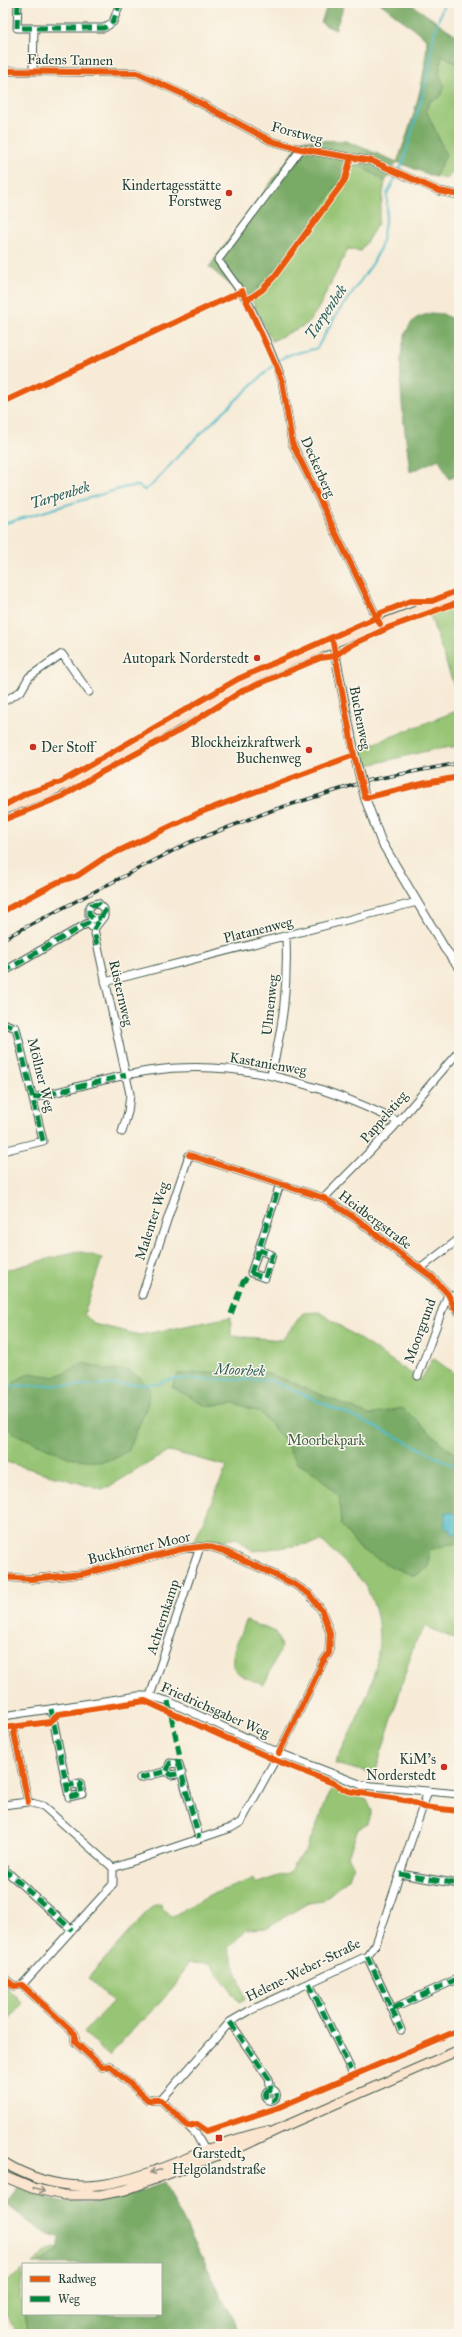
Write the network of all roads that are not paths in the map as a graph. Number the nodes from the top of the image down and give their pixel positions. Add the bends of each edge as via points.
1 (18, 3) edge
2 (120, 3) edge
3 (34, 28) junction
4 (3, 71) edge
5 (33, 71) junction
6 (137, 73) joint
7 (302, 149) junction
8 (459, 195) edge
9 (459, 595) edge
10 (380, 624) junction
11 (332, 643) junction
12 (89, 692) dead end
13 (3, 702) edge
14 (3, 810) edge
15 (417, 902) junction
16 (89, 915) junction
17 (101, 918) junction
18 (94, 929) junction
19 (286, 937) junction
20 (459, 966) edge
21 (3, 972) edge
22 (105, 982) junction
23 (3, 1023) edge
24 (459, 1051) edge
25 (126, 1075) junction
26 (271, 1075) junction
27 (33, 1098) junction
28 (399, 1122) junction
29 (122, 1132) dead end
30 (3, 1151) edge
31 (189, 1155) joint
32 (280, 1184) junction
33 (324, 1198) junction
34 (459, 1239) edge
35 (259, 1250) dead end
36 (421, 1268) junction
37 (448, 1294) junction
38 (142, 1295) dead end
39 (459, 1298) edge
40 (459, 1312) edge
41 (418, 1376) dead end
42 (200, 1547) junction
43 (3, 1577) edge
44 (150, 1696) junction
45 (51, 1709) junction
46 (3, 1716) edge
47 (14, 1732) dead end
48 (279, 1753) junction
49 (167, 1771) junction
50 (182, 1773) junction
51 (140, 1778) dead end
52 (66, 1786) dead end
53 (428, 1791) junction
54 (459, 1794) edge
55 (28, 1802) junction
56 (3, 1805) edge
57 (199, 1838) junction
58 (3, 1868) edge
59 (113, 1868) junction
60 (400, 1874) junction
61 (459, 1884) edge
62 (72, 1930) junction
63 (367, 1956) junction
64 (3, 1977) edge
65 (459, 1978) edge
66 (309, 1983) junction
67 (22, 1985) junction
68 (392, 2009) junction
69 (230, 2022) junction
70 (401, 2030) dead end
71 (459, 2050) edge
72 (351, 2070) dead end
73 (271, 2089) dead end
74 (161, 2100) junction
75 (285, 2126) junction
76 (206, 2151) junction
77 (209, 2160) junction
78 (3, 2162) edge
79 (3, 2176) edge

1 - 3 street via 17,28
2 - 3 street via 113,22 104,28
3 - 5 street
4 - 5 street, Fadens Tannen
5 - 6 street, Fadens Tannen
6 - 7 street, Forstweg via 185,95 271,141
7 - 8 street, Forstweg via 372,161 439,191
7 - 10 street, Deckerberg via 218,260 247,300 282,380 292,443
9 - 10 main road
10 - 11 main road
11 - 14 main road via 239,685 58,788
11 - 15 street, Buchenweg, bridge via 365,798 381,841
12 - 13 street via 62,654 29,677 21,691
15 - 19 street, Platanenweg
15 - 20 street, Buchenweg via 444,949
16 - 17 street via 94,919
16 - 17 street via 90,907 98,904 104,909
16 - 18 street, Rüsternweg
17 - 18 street
18 - 21 street via 88,922
18 - 22 street, Rüsternweg
19 - 22 street, Platanenweg
19 - 26 street, Ulmenweg via 285,1012
22 - 25 street, Rüsternweg
23 - 27 street, Möllner Weg via 16,1028
24 - 28 street, Pappelstieg
25 - 26 street, Kastanienweg via 199,1068
25 - 27 street
25 - 29 street, Rüsternweg via 130,1094
26 - 28 street, Kastanienweg via 332,1092
27 - 30 street, Möllner Weg via 43,1141
28 - 33 street, Pappelstieg
31 - 32 street, Heidbergstraße
31 - 38 street, Malenter Weg
32 - 33 street, Heidbergstraße
32 - 35 street
33 - 36 street, Heidbergstraße via 358,1220
34 - 36 street
36 - 37 street, Heidbergstraße
37 - 39 street
37 - 40 street, Heidbergstraße
37 - 41 street, Moorgrund
42 - 43 street, Buckhörner Moor via 182,1549 82,1574 31,1579
42 - 44 street, Achternkamp
42 - 48 street, Buckhörner Moor via 212,1548 236,1557 294,1584 309,1594 322,1611 330,1633 329,1653
44 - 45 street, Friedrichsgaber Weg
44 - 48 street, Friedrichsgaber Weg via 168,1701
45 - 46 street, Friedrichsgaber Weg
45 - 52 street
47 - 55 street
48 - 53 street, Friedrichsgaber Weg via 362,1785
48 - 57 street, Buckhörner Moor via 241,1822 231,1828
49 - 50 street via 171,1775
49 - 50 street via 169,1764 176,1762 180,1764
49 - 51 street
50 - 57 street
53 - 54 street, Friedrichsgaber Weg
53 - 60 street, Helene-Weber-Straße
55 - 56 street
55 - 59 street via 43,1806 54,1814
57 - 59 street, Buckhörner Moor
58 - 62 street
59 - 62 street via 113,1884
60 - 61 street
60 - 63 street, Helene-Weber-Straße via 376,1944
62 - 67 street
63 - 66 street, Helene-Weber-Straße
63 - 68 street
64 - 67 street via 14,1986
65 - 68 street
66 - 69 street, Helene-Weber-Straße
66 - 72 street
67 - 74 street via 75,2034 75,2042 102,2067 110,2066 148,2100
68 - 70 street
69 - 73 street via 269,2079
69 - 74 street, Helene-Weber-Straße
71 - 75 main road
74 - 76 street via 196,2134
75 - 76 main road
75 - 77 main road
76 - 77 street
76 -> 78 main road via 139,2177 111,2184 87,2186 46,2181 26,2175
79 -> 77 main road via 52,2194 96,2195 136,2187

